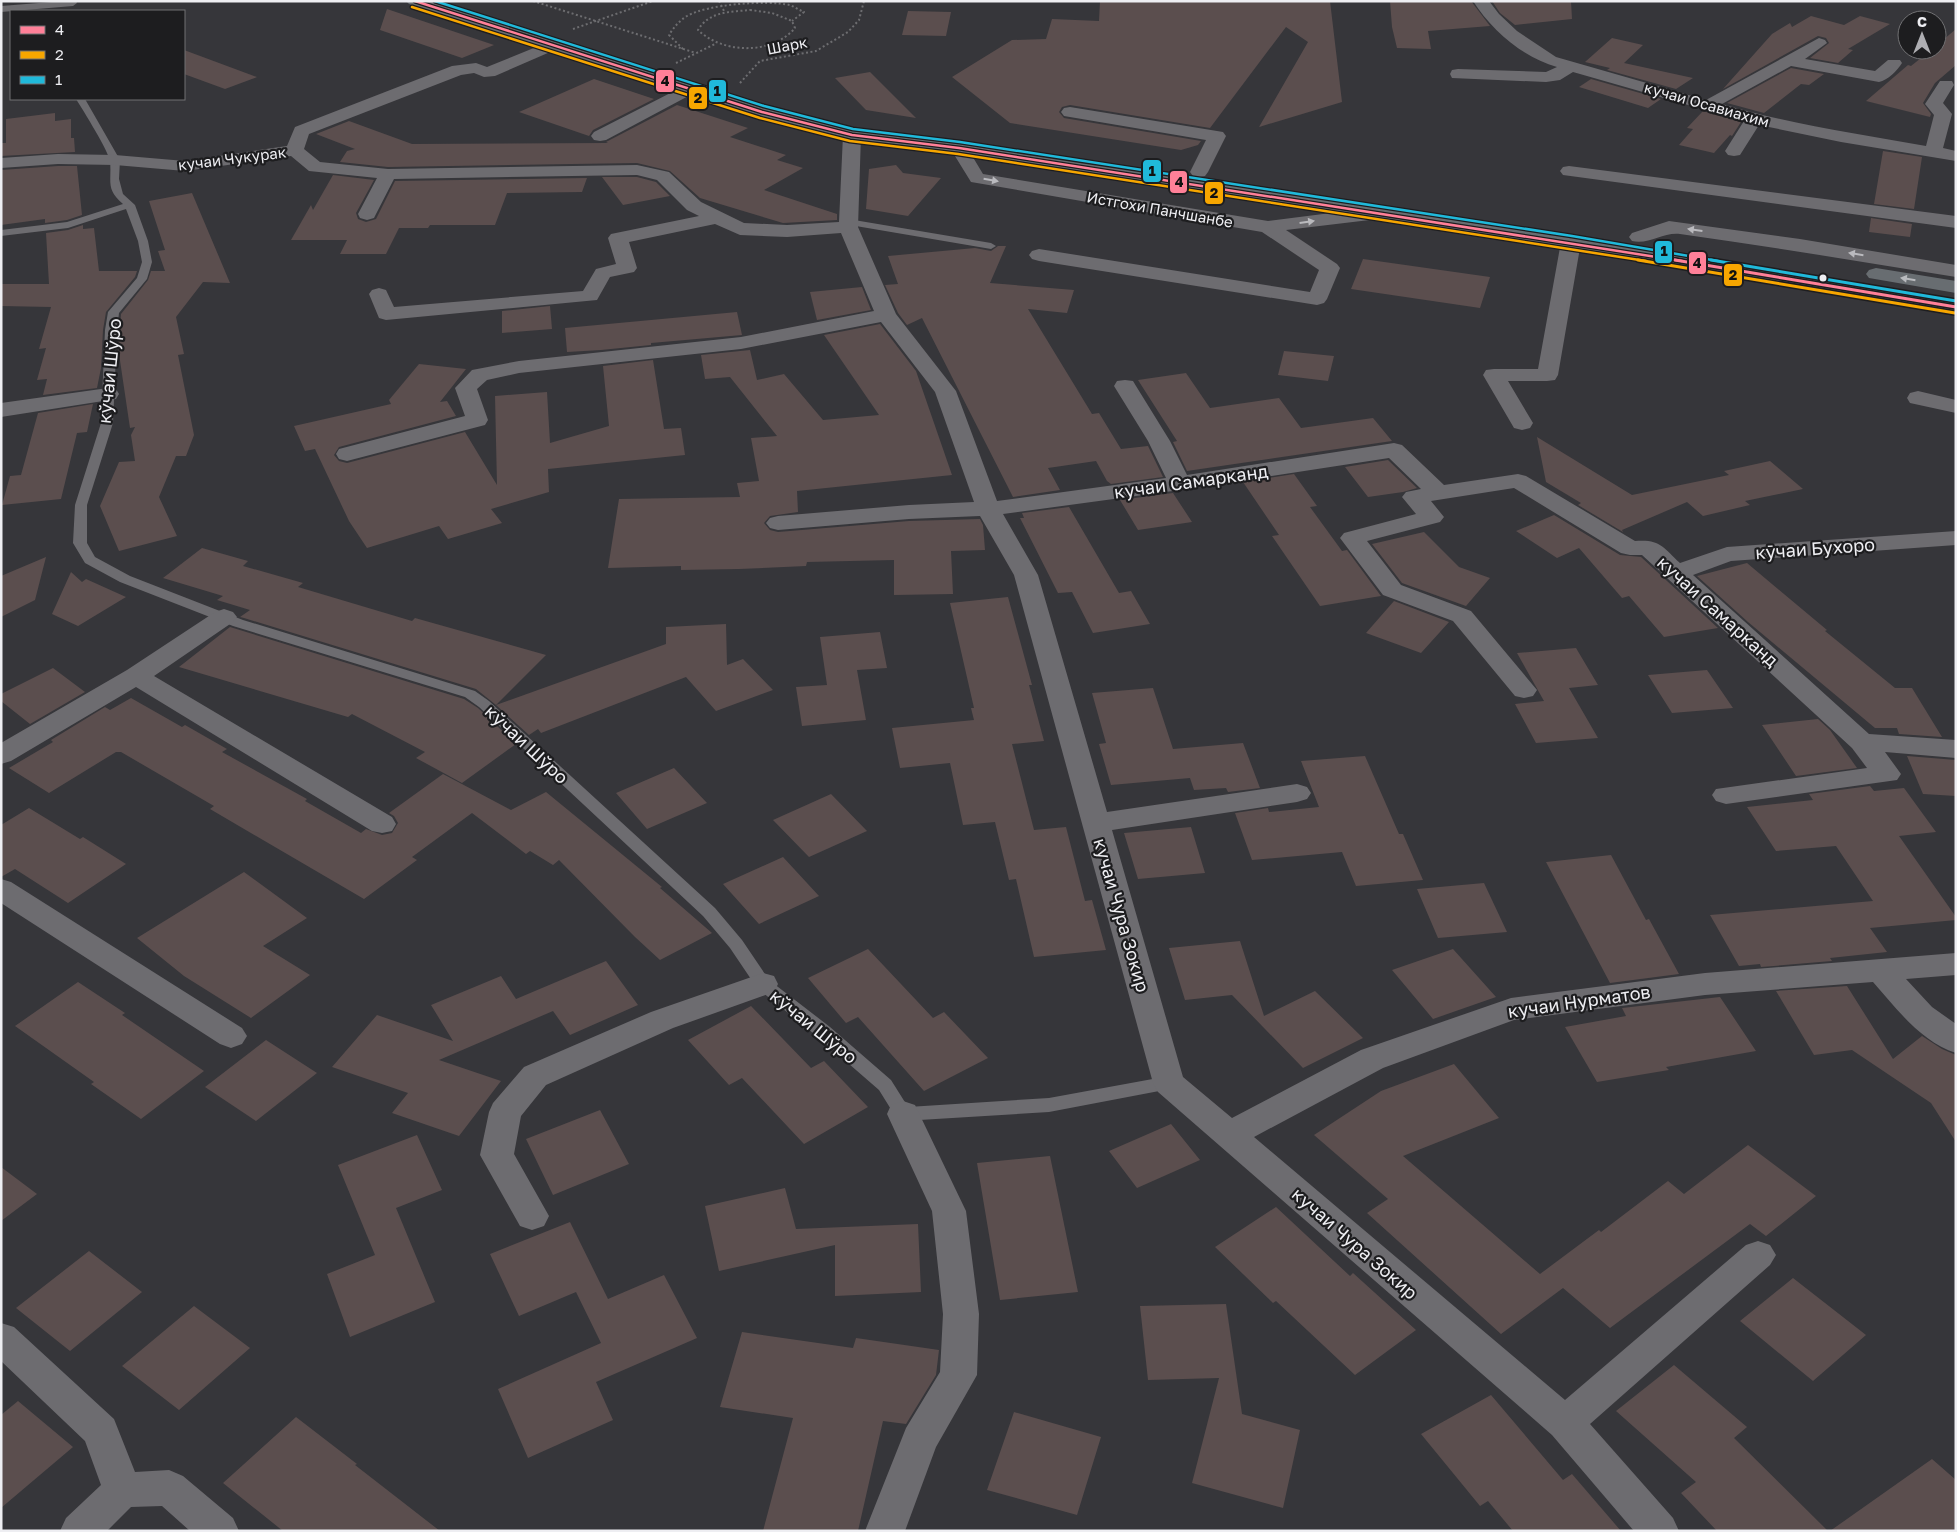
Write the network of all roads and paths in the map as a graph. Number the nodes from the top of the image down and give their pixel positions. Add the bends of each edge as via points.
1 (414, 1) edge
2 (461, 1) edge
3 (533, 1) edge
4 (653, 1) edge
5 (719, 1) edge
6 (864, 1) edge
7 (1481, 1) edge
8 (482, 4) edge
9 (73, 5) edge
10 (722, 5) junction
11 (1, 10) edge
12 (725, 13) junction
13 (596, 21) junction
14 (792, 21) junction
15 (555, 40) junction
16 (1819, 43) dead end
17 (717, 44) junction
18 (683, 49) junction
19 (696, 53) junction
20 (1791, 61) junction
21 (1894, 62) dead end
22 (1571, 66) junction
23 (664, 68) junction
24 (1458, 74) dead end
25 (1946, 85) dead end
26 (688, 89) junction
27 (733, 91) junction
28 (82, 100) edge
29 (1707, 106) junction
30 (1070, 112) dead end
31 (1754, 119) junction
32 (852, 135) junction
33 (600, 136) dead end
34 (959, 148) junction
35 (295, 150) junction
36 (1734, 151) dead end
37 (1933, 153) junction
38 (1956, 156) edge
39 (115, 160) junction
40 (1, 163) edge
41 (1568, 171) dead end
42 (1199, 172) junction
43 (388, 174) junction
44 (130, 205) junction
45 (1378, 213) junction
46 (367, 214) dead end
47 (715, 218) junction
48 (1956, 222) edge
49 (848, 225) junction
50 (1268, 227) junction
51 (1, 233) edge
52 (1639, 237) junction
53 (1571, 242) junction
54 (991, 246) dead end
55 (1039, 256) dead end
56 (1956, 271) edge
57 (1956, 287) edge
58 (379, 294) dead end
59 (1956, 307) edge
60 (886, 315) junction
61 (1125, 386) dead end
62 (108, 394) junction
63 (1918, 398) dead end
64 (1956, 407) edge
65 (1, 410) edge
66 (1522, 423) dead end
67 (347, 454) dead end
68 (1180, 483) junction
69 (1439, 493) junction
70 (988, 509) junction
71 (778, 523) dead end
72 (1956, 538) edge
73 (1677, 573) junction
74 (224, 617) junction
75 (136, 676) junction
76 (1524, 690) dead end
77 (1862, 742) junction
78 (1956, 749) edge
79 (1, 755) edge
80 (1297, 793) dead end
81 (1726, 795) dead end
82 (1096, 823) junction
83 (382, 824) dead end
84 (1, 889) edge
85 (1956, 964) edge
86 (1881, 971) junction
87 (763, 984) junction
88 (231, 1036) dead end
89 (1956, 1041) edge
90 (1169, 1083) junction
91 (903, 1114) junction
92 (1228, 1135) junction
93 (532, 1216) dead end
94 (1758, 1255) dead end
95 (1, 1338) edge
96 (1565, 1423) junction
97 (122, 1490) junction
98 (80, 1531) edge
99 (219, 1531) edge
100 (885, 1531) edge
101 (1659, 1531) edge

1 - 15 main road
2 - 8 main road
3 - 13 path
4 - 13 path
5 - 10 path
6 - 27 path, Шарк via 859,20 848,32 816,51 760,61
7 - 22 street, кучаи Осавиахим via 1486,12 1533,51
8 - 15 main road
9 - 11 lane
10 - 12 path
10 - 14 path via 777,3 804,12
10 - 18 path via 695,11 671,28 669,35
12 - 14 path via 767,11
12 - 17 path via 712,15 701,23 698,30
13 - 15 path
13 - 18 path
14 - 17 path via 795,28 791,36 776,43 759,47
15 - 23 main road
15 - 26 main road
15 - 35 street, кучаи Чукурак via 489,72 476,68 458,70 301,131
16 - 20 street
17 - 19 path
18 - 19 path
19 - 23 path
20 - 21 street via 1879,77
20 - 29 street via 1742,84
22 - 24 street via 1546,77
22 - 29 street, кучаи Осавиахим
23 - 27 main road
25 - 37 street via 1934,104 1944,114
26 - 32 main road
26 - 33 street
27 - 42 main road via 851,121
28 - 39 lane, кўчаи Шўро
29 - 31 street, кучаи Осавиахим
30 - 42 street via 1217,136
31 - 36 street
31 - 37 street, кучаи Осавиахим
32 - 34 main road
32 - 49 street, кучаи Чура Зокир
34 - 45 main road
34 -> 50 street, Истгохи Панчшанбе via 977,178
35 - 39 street, кучаи Чукурак via 185,166
35 - 43 street via 315,167
37 - 38 street, кучаи Осавиахим
39 - 40 street, кучаи Чукурак
39 - 44 lane, кўчаи Шўро via 114,179 118,195
41 - 48 street
42 - 52 main road
43 - 46 street
43 - 47 street via 637,170 663,176 694,206
44 - 51 lane via 68,224
44 - 62 lane, кўчаи Шўро via 147,262 142,279 114,312
50 -> 45 street, Истгохи Панчшанбе
45 - 53 main road
47 - 49 street via 740,229 787,231
47 - 58 street via 618,238 627,268 603,273 590,296 386,314
49 - 54 lane
49 - 60 street, кучаи Чура Зокир
50 - 55 street via 1330,268 1316,299
56 -> 52 street via 1669,227
57 -> 52 main road
53 - 59 main road
53 - 66 street via 1547,375 1494,375
60 - 67 street via 740,343 575,360 480,375 466,388 477,420
60 - 70 street, кучаи Чура Зокир via 945,391
61 - 68 street
62 - 65 street
62 - 74 lane, кўчаи Шўро via 106,423 80,504 80,543 90,560 124,579
63 - 64 street
68 - 69 street, кучаи Самарканд via 1394,450
68 - 70 street, кучаи Самарканд
69 - 73 street, кучаи Самарканд via 1518,481 1630,548 1648,547
69 - 76 street, кучаи Самарканд via 1414,497 1432,517 1352,538 1392,590 1462,616
70 - 71 street, кучаи Самарканд
70 - 82 street, кучаи Чура Зокир via 1026,575
72 - 73 street, кӯчаи Бухоро via 1727,554
73 - 77 street, кучаи Самарканд
74 - 75 street
74 - 87 lane, кўчаи Шўро via 470,694 709,912
75 - 79 street
75 - 83 street
77 - 78 street
77 - 81 street, кучаи Самарканд via 1887,774
80 - 82 street
82 - 90 street, кучаи Чура Зокир
84 - 88 street
85 - 86 street, кучаи Нурматов
86 - 89 street via 1921,1015
86 - 92 street, кучаи Нурматов via 1705,984 1511,1009 1372,1059
87 - 91 lane, кўчаи Шўро via 885,1085
87 - 93 street via 662,1020 536,1076 505,1112 497,1155
90 - 91 lane via 1049,1105
90 - 92 street, кучаи Чура Зокир
91 - 100 street, кўчаи Шўро via 949,1210 961,1323 958,1375 919,1440
92 - 96 street, кучаи Чура Зокир
94 - 96 street
95 - 97 street via 101,1431
96 - 101 street, кучаи Чура Зокир
97 - 98 street
97 - 99 street via 168,1488

